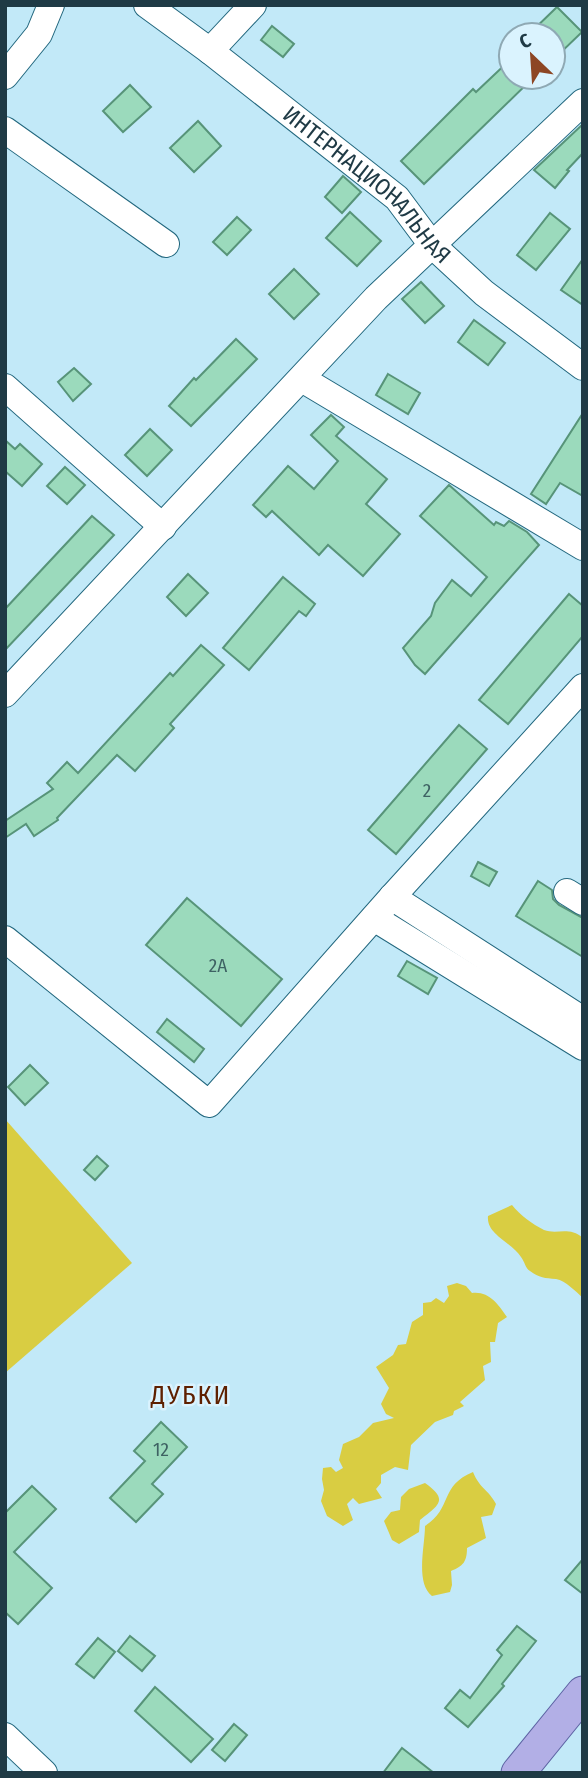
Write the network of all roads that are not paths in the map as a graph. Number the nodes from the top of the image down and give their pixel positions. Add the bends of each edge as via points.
1 (51, 5) edge
2 (147, 5) edge
3 (253, 5) edge
4 (210, 51) junction
5 (5, 76) edge
6 (583, 102) edge
7 (5, 130) edge
8 (166, 244) dead end
9 (432, 245) junction
10 (583, 367) edge
11 (302, 379) junction
12 (5, 387) edge
13 (163, 527) junction
14 (583, 547) edge
15 (583, 687) edge
16 (5, 694) edge
17 (392, 897) junction
18 (374, 918) junction
19 (5, 940) edge
20 (583, 1020) edge
21 (583, 1047) edge
22 (583, 1693) edge
23 (5, 1736) edge
24 (44, 1773) edge
25 (518, 1773) edge

1 - 5 street via 39,34
2 - 4 street, ИНТЕРНАЦИОНАЛЬНАЯ
3 - 4 street
4 - 9 street, ИНТЕРНАЦИОНАЛЬНАЯ via 397,198
6 - 9 street
7 - 8 street
9 - 10 street, ИНТЕРНАЦИОНАЛЬНАЯ via 484,293
9 - 11 street
11 - 13 street
11 - 14 street
12 - 13 street
13 - 16 street
15 - 17 street
17 - 18 street
17 - 20 street
18 - 19 street via 209,1104
18 - 21 street
22 - 25 main road
23 - 24 street

